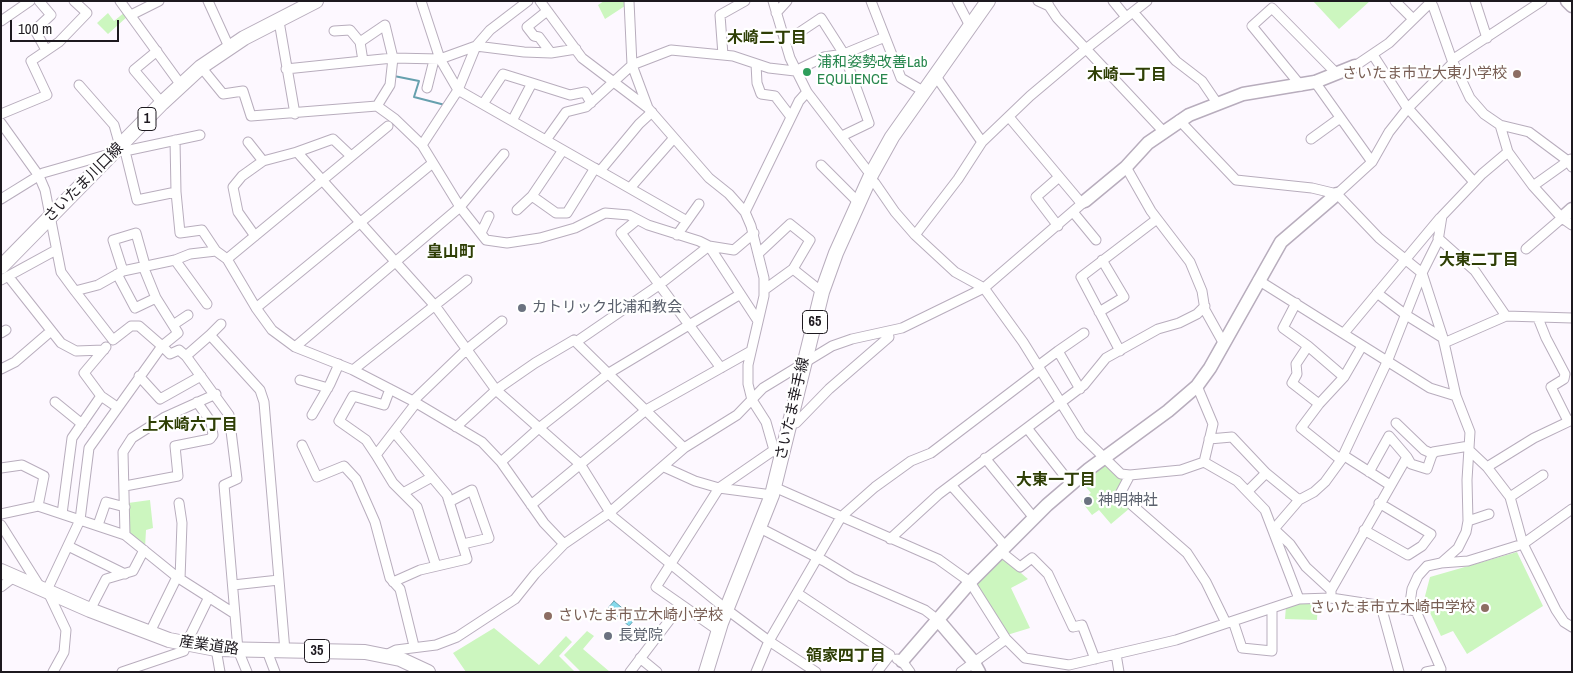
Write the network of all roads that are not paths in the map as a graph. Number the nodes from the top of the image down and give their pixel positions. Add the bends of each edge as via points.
1 (30, 1) edge
2 (39, 1) edge
3 (74, 1) edge
4 (120, 1) edge
5 (208, 1) edge
6 (316, 1) edge
7 (421, 1) edge
8 (528, 1) edge
9 (540, 1) edge
10 (745, 1) edge
11 (773, 1) edge
12 (787, 1) edge
13 (871, 1) edge
14 (957, 1) edge
15 (988, 1) edge
16 (1038, 1) edge
17 (1113, 1) edge
18 (1146, 1) edge
19 (1396, 1) edge
20 (1475, 1) edge
21 (1542, 1) edge
22 (1567, 1) edge
23 (156, 2) edge
24 (1431, 2) edge
25 (632, 3) edge
26 (1048, 3) edge
27 (1572, 6) edge
28 (547, 11) junction
29 (776, 14) junction
30 (131, 15) junction
31 (1130, 15) junction
32 (1413, 19) junction
33 (1, 21) edge
34 (277, 21) junction
35 (970, 26) junction
36 (334, 31) dead end
37 (885, 37) junction
38 (1487, 38) junction
39 (360, 42) junction
40 (785, 42) junction
41 (476, 46) junction
42 (230, 47) junction
43 (1087, 48) junction
44 (576, 49) junction
45 (46, 50) junction
46 (158, 51) junction
47 (551, 52) junction
48 (844, 54) junction
49 (723, 55) junction
50 (1373, 55) junction
51 (393, 58) junction
52 (437, 60) junction
53 (363, 61) junction
54 (1452, 62) junction
55 (756, 64) junction
56 (632, 65) junction
57 (1354, 66) joint
58 (201, 67) junction
59 (286, 69) junction
60 (795, 71) junction
61 (1337, 74) junction
62 (935, 75) junction
63 (614, 82) junction
64 (1315, 82) junction
65 (181, 84) junction
66 (532, 84) junction
67 (80, 85) dead end
68 (1301, 86) junction
69 (427, 88) dead end
70 (458, 90) junction
71 (923, 91) junction
72 (806, 92) junction
73 (162, 103) junction
74 (591, 103) junction
75 (1217, 103) junction
76 (483, 104) junction
77 (377, 106) junction
78 (1408, 108) junction
79 (650, 110) junction
80 (1, 114) edge
81 (294, 114) junction
82 (791, 117) junction
83 (1009, 117) junction
84 (1340, 118) junction
85 (1179, 120) junction
86 (512, 121) junction
87 (1, 123) edge
88 (1500, 125) junction
89 (388, 126) dead end
90 (1163, 131) junction
91 (200, 135) dead end
92 (842, 136) junction
93 (673, 139) junction
94 (1312, 139) dead end
95 (175, 140) junction
96 (546, 140) junction
97 (248, 142) dead end
98 (982, 142) junction
99 (422, 144) junction
100 (119, 150) junction
101 (563, 150) junction
102 (297, 152) junction
103 (1508, 152) junction
104 (504, 154) dead end
105 (351, 156) junction
106 (263, 161) junction
107 (1372, 162) junction
108 (1570, 162) edge
109 (822, 164) dead end
110 (429, 166) dead end
111 (1126, 167) junction
112 (597, 170) junction
113 (38, 176) junction
114 (871, 176) junction
115 (1060, 177) junction
116 (322, 180) junction
117 (1474, 182) junction
118 (1533, 186) junction
119 (630, 188) junction
120 (176, 192) junction
121 (1337, 194) junction
122 (532, 196) junction
123 (1, 199) edge
124 (859, 203) junction
125 (1083, 203) junction
126 (699, 204) dead end
127 (460, 207) junction
128 (1572, 209) edge
129 (517, 210) dead end
130 (745, 212) junction
131 (1073, 212) junction
132 (489, 216) dead end
133 (1442, 216) junction
134 (49, 217) junction
135 (1157, 219) junction
136 (637, 220) junction
137 (687, 221) junction
138 (359, 222) junction
139 (1567, 222) edge
140 (1058, 226) junction
141 (481, 233) junction
142 (754, 233) junction
143 (678, 235) junction
144 (915, 235) junction
145 (255, 236) junction
146 (1438, 238) junction
147 (1096, 240) dead end
148 (710, 246) junction
149 (1526, 249) dead end
150 (56, 250) junction
151 (216, 251) junction
152 (759, 253) junction
153 (228, 259) junction
154 (175, 260) junction
155 (1102, 260) junction
156 (1406, 260) junction
157 (395, 264) junction
158 (144, 266) junction
159 (793, 269) junction
160 (120, 273) junction
161 (1422, 273) junction
162 (4, 274) edge
163 (467, 280) dead end
164 (1258, 280) junction
165 (659, 285) junction
166 (984, 288) junction
167 (764, 290) junction
168 (75, 291) junction
169 (822, 292) junction
170 (739, 294) junction
171 (1378, 294) junction
172 (156, 298) junction
173 (1296, 303) junction
174 (207, 304) dead end
175 (1205, 306) junction
176 (436, 307) junction
177 (256, 308) junction
178 (1099, 312) junction
179 (188, 315) dead end
180 (1406, 316) junction
181 (1506, 316) junction
182 (1538, 318) junction
183 (502, 321) dead end
184 (1571, 321) edge
185 (758, 322) junction
186 (221, 324) dead end
187 (688, 324) junction
188 (173, 325) junction
189 (51, 331) junction
190 (1084, 333) dead end
191 (1344, 333) junction
192 (210, 335) junction
193 (889, 337) dead end
194 (113, 340) junction
195 (1444, 341) junction
196 (576, 342) junction
197 (1224, 344) junction
198 (162, 346) junction
199 (1308, 346) junction
200 (1362, 346) junction
201 (295, 347) junction
202 (104, 350) junction
203 (466, 350) junction
204 (1120, 350) junction
205 (751, 351) junction
206 (1058, 351) junction
207 (186, 356) junction
208 (804, 361) junction
209 (1387, 362) junction
210 (339, 364) junction
211 (720, 368) junction
212 (1039, 368) junction
213 (1, 369) edge
214 (353, 370) junction
215 (609, 373) junction
216 (139, 376) junction
217 (202, 376) junction
218 (1344, 377) junction
219 (300, 380) dead end
220 (1197, 386) junction
221 (328, 388) junction
222 (1080, 388) junction
223 (390, 389) junction
224 (496, 390) junction
225 (216, 394) junction
226 (101, 396) junction
227 (1456, 396) junction
228 (752, 400) junction
229 (55, 402) dead end
230 (197, 402) junction
231 (414, 402) junction
232 (1061, 403) junction
233 (1318, 404) junction
234 (117, 407) junction
235 (646, 410) junction
236 (312, 415) dead end
237 (1570, 421) edge
238 (790, 422) junction
239 (1396, 423) dead end
240 (82, 424) junction
241 (456, 427) junction
242 (539, 428) junction
243 (1027, 428) junction
244 (394, 432) junction
245 (1209, 439) junction
246 (302, 445) dead end
247 (684, 448) junction
248 (1469, 448) junction
249 (778, 454) junction
250 (1433, 454) junction
251 (376, 455) junction
252 (1104, 457) junction
253 (1407, 457) junction
254 (986, 458) junction
255 (1342, 458) junction
256 (501, 462) junction
257 (1204, 462) junction
258 (580, 464) junction
259 (664, 467) junction
260 (1487, 467) junction
261 (1, 468) edge
262 (1369, 472) junction
263 (1266, 473) junction
264 (1130, 475) junction
265 (1542, 475) dead end
266 (432, 477) junction
267 (1071, 484) junction
268 (950, 485) junction
269 (1390, 485) junction
270 (125, 486) junction
271 (719, 488) junction
272 (773, 491) junction
273 (1248, 491) junction
274 (403, 493) junction
275 (1510, 497) junction
276 (1299, 500) junction
277 (449, 502) junction
278 (179, 503) dead end
279 (1379, 503) junction
280 (531, 504) junction
281 (38, 506) junction
282 (125, 507) junction
283 (1572, 509) edge
284 (609, 513) junction
285 (1, 514) edge
286 (62, 514) junction
287 (1489, 514) dead end
288 (841, 517) junction
289 (1034, 518) junction
290 (80, 520) junction
291 (1468, 521) junction
292 (1, 525) edge
293 (98, 525) junction
294 (760, 528) junction
295 (1274, 529) junction
296 (1364, 530) junction
297 (125, 535) junction
298 (890, 539) junction
299 (463, 544) junction
300 (564, 544) junction
301 (1523, 544) junction
302 (68, 546) junction
303 (1002, 549) junction
304 (144, 550) junction
305 (818, 558) junction
306 (1441, 563) junction
307 (436, 566) junction
308 (670, 566) junction
309 (1, 571) edge
310 (124, 574) junction
311 (14, 577) junction
312 (179, 578) junction
313 (279, 580) junction
314 (394, 582) junction
315 (970, 582) junction
316 (233, 585) junction
317 (1, 587) edge
318 (44, 589) junction
319 (797, 594) junction
320 (1331, 594) junction
321 (209, 598) junction
322 (1300, 599) junction
323 (681, 605) junction
324 (1380, 606) junction
325 (1272, 608) junction
326 (726, 609) junction
327 (90, 610) junction
328 (1409, 610) junction
329 (235, 614) junction
330 (938, 620) junction
331 (1229, 622) junction
332 (1572, 627) edge
333 (718, 631) junction
334 (149, 634) junction
335 (1006, 639) junction
336 (769, 641) junction
337 (186, 644) junction
338 (414, 646) junction
339 (216, 650) junction
340 (238, 650) junction
341 (267, 651) junction
342 (284, 651) junction
343 (1116, 654) junction
344 (386, 655) junction
345 (890, 655) junction
346 (640, 658) junction
347 (1094, 659) junction
348 (902, 661) junction
349 (976, 666) edge
350 (53, 672) edge
351 (122, 672) edge
352 (220, 672) edge
353 (247, 672) edge
354 (275, 672) edge
355 (428, 672) edge
356 (630, 672) edge
357 (657, 672) edge
358 (706, 672) edge
359 (756, 672) edge
360 (816, 672) edge
361 (877, 672) edge
362 (910, 672) edge
363 (961, 672) edge
364 (1119, 672) edge
365 (1399, 672) edge
366 (1426, 672) edge

1 - 33 street
2 - 45 street via 51,15 36,32
3 - 45 street via 87,13 59,42
4 - 30 street
5 - 42 street
6 - 34 main road, さいたま川口線 / 1
7 - 52 street
8 - 41 street via 490,30
9 - 28 street
10 - 49 street via 720,14
11 - 29 street
12 - 29 street
13 - 37 street
14 - 35 street
15 - 35 main road, さいたま幸手線 / 65
16 - 26 street
17 - 31 street
18 - 31 street
19 - 32 street
20 - 38 street
21 - 38 street
22 - 27 street
23 - 30 street
24 - 32 street
24 - 54 street
25 - 56 street
26 - 43 street via 1057,18
28 - 44 street
28 - 47 street via 526,27
29 - 40 street
30 - 46 street
31 - 43 street
31 - 75 street via 1176,61 1202,81
32 - 50 street
34 - 42 main road, さいたま川口線 / 1
34 - 59 street
35 - 62 main road, さいたま幸手線 / 65
36 - 39 street via 350,30
37 - 48 street
37 - 71 street via 901,78
38 - 54 street
39 - 51 street via 385,25
39 - 53 street
40 - 48 street via 821,18
40 - 60 street
41 - 47 street
41 - 52 street
41 - 70 street
42 - 58 main road, さいたま川口線 / 1
43 - 83 street
43 - 90 street
44 - 47 street
44 - 63 street via 582,58
45 - 80 street via 31,65 47,96
46 - 65 street
46 - 73 street via 134,70
48 - 60 street via 824,57
48 - 92 street via 869,123
49 - 55 street
49 - 56 street via 670,50
50 - 57 street
50 - 78 street
51 - 52 street
51 - 53 street
51 - 77 street via 390,85
52 - 69 street
52 - 70 street
53 - 59 street
54 - 78 street
54 - 88 street via 1470,98 1484,114
55 - 60 street
55 - 82 street via 757,83 762,94 775,96
56 - 63 street
56 - 79 street
57 - 61 street
58 - 65 main road, さいたま川口線 / 1
58 - 81 street via 223,94 242,91 251,116
59 - 81 street
60 - 72 street
61 - 64 street
61 - 68 street via 1272,8 1252,26
62 - 71 main road, さいたま幸手線 / 65
62 - 98 street
63 - 74 street
63 - 79 street
64 - 68 street
64 - 84 street
65 - 73 main road, さいたま川口線 / 1
66 - 74 street via 570,95 585,92
66 - 76 street via 503,74
66 - 86 street
67 - 100 street via 114,125
68 - 75 street via 1265,89
70 - 76 street
70 - 99 street
71 - 114 main road, さいたま幸手線 / 65
72 - 82 street
72 - 92 street
73 - 100 main road, さいたま川口線 / 1
74 - 96 street via 566,112
75 - 85 street
76 - 86 street
77 - 81 street
77 - 99 street
78 - 107 street
78 - 117 street
79 - 93 street
79 - 112 street
82 - 130 street
83 - 98 street
83 - 115 street
84 - 94 street
84 - 107 street
85 - 90 street
85 - 121 street via 1236,180 1312,188
86 - 96 street
87 - 113 street
88 - 103 street
88 - 108 street via 1529,132
89 - 105 street
90 - 111 street
91 - 95 street
92 - 114 street
93 - 119 street
93 - 130 street
95 - 100 street
95 - 120 street
96 - 101 street
97 - 106 street
98 - 144 street
99 - 127 street
100 - 113 street
100 - 120 street via 137,200
100 - 134 main road, さいたま川口線 / 1
101 - 112 street
101 - 122 street
102 - 105 street via 333,138
102 - 106 street
102 - 116 street
103 - 117 street
103 - 118 street
104 - 127 street
105 - 116 street
106 - 145 street via 233,187 238,212
107 - 121 street
108 - 118 street
109 - 124 street
110 - 138 street
111 - 125 street
111 - 135 street
112 - 119 street
112 - 122 street via 567,212 556,212
113 - 123 street
113 - 134 street via 48,201
114 - 124 main road, さいたま幸手線 / 65
114 - 144 street
115 - 125 street
115 - 140 street via 1036,197
116 - 138 street
116 - 145 street
117 - 133 street
118 - 139 street
119 - 137 street
120 - 151 street via 180,233 202,230
121 - 156 street via 1379,238
121 - 164 street via 1281,242
122 - 129 street
124 - 169 main road, さいたま幸手線 / 65
125 - 131 street
126 - 137 street
127 - 141 street
127 - 157 street
128 - 139 street
130 - 142 street
131 - 140 street
131 - 147 street
132 - 141 street
133 - 146 street
133 - 156 street
134 - 150 street
134 - 162 main road, さいたま川口線 / 1
135 - 155 street
135 - 175 street via 1190,262
136 - 141 street via 628,215 605,213 575,228 508,243 486,240
136 - 143 street
136 - 165 street via 622,233
137 - 143 street
138 - 157 street
138 - 177 street
139 - 149 street
140 - 166 street
142 - 148 street via 734,250
142 - 152 street
143 - 148 street
144 - 166 street via 955,272
145 - 153 street
146 - 161 street
146 - 181 street via 1475,272
148 - 165 street
148 - 170 street
150 - 162 street
150 - 168 street via 61,272
151 - 153 street
151 - 154 street via 190,254
152 - 159 street via 790,224 810,240
152 - 167 street
153 - 177 street
154 - 158 street
154 - 174 street
155 - 178 street via 1081,277
155 - 178 street via 1124,297
156 - 161 street
156 - 171 street
157 - 176 street
157 - 201 street
158 - 160 street
158 - 160 street via 136,233 112,240
158 - 172 street
159 - 167 street
159 - 169 street
160 - 168 street via 98,286
160 - 172 street via 135,308
161 - 180 street
161 - 195 street
162 - 189 street
163 - 176 street
164 - 173 street
164 - 197 street
165 - 187 street
165 - 196 street
166 - 208 street via 902,328 846,341
166 - 212 street
167 - 185 street
168 - 194 street
169 - 208 main road, さいたま幸手線 / 65
170 - 185 street
170 - 187 street
171 - 180 street
171 - 191 street
172 - 188 street
173 - 191 street
173 - 199 street via 1283,328
175 - 197 street
175 - 204 street via 1197,314 1158,329
176 - 203 street
176 - 214 street
177 - 201 street via 272,330
178 - 204 street
179 - 188 street
180 - 195 street
180 - 209 street
181 - 182 street
181 - 195 street
182 - 184 street
182 - 237 street via 1565,374 1564,379 1550,387
183 - 203 street
185 - 205 street
186 - 192 street
187 - 211 street
187 - 215 street
188 - 198 street via 178,333
189 - 202 street via 61,343 76,351
189 - 213 street via 15,362
190 - 206 street
191 - 200 street
192 - 207 street
192 - 313 street via 260,390 264,402
193 - 238 street via 796,423
194 - 198 street via 131,326 139,326
194 - 202 street
195 - 227 street
196 - 215 street
196 - 224 street via 574,340 534,363
197 - 220 street
198 - 207 street via 170,354 179,350
198 - 216 street
199 - 218 street
199 - 233 street via 1296,364 1297,374 1292,383
200 - 209 street
200 - 218 street
201 - 210 street
202 - 226 street via 84,373
203 - 224 street
203 - 231 street
204 - 222 street via 1106,358
205 - 211 street
205 - 228 street via 748,384
206 - 212 street
206 - 222 street
207 - 217 street
208 - 228 street via 763,388
208 - 238 main road, さいたま幸手線 / 65
209 - 227 street via 1430,388
209 - 255 street
210 - 214 street
210 - 221 street
211 - 235 street
212 - 232 street
212 - 288 street via 931,453 911,461 875,487
214 - 223 street
215 - 235 street
215 - 242 street
216 - 217 street via 160,399
216 - 234 street
217 - 225 street
218 - 233 street
219 - 221 street
220 - 245 street via 1213,424
220 - 252 street
221 - 236 street
222 - 232 street
223 - 231 street
223 - 251 street via 384,405 353,396 340,421 366,440
224 - 241 street
224 - 242 street
225 - 230 street
225 - 316 street via 228,415 237,479 224,485
226 - 234 street
226 - 240 street
227 - 248 street via 1470,432
228 - 247 street via 737,415
228 - 249 street via 766,422
229 - 240 street
230 - 270 street via 132,438 123,452
230 - 270 street via 211,422 213,435 210,439 175,446 178,476
231 - 241 street
231 - 244 street
232 - 243 street
232 - 252 street via 1081,435
233 - 255 street via 1301,428
234 - 290 street via 89,448
235 - 247 street
235 - 258 street
237 - 260 street via 1534,438
238 - 249 main road, さいたま幸手線 / 65
239 - 250 street via 1424,450
240 - 286 street via 72,438
241 - 256 street via 482,442
242 - 256 street
242 - 258 street
243 - 254 street
243 - 267 street
244 - 251 street
244 - 266 street
245 - 257 street
245 - 263 street via 1232,437
246 - 314 street via 317,477 344,466 356,479 376,522 390,578
247 - 259 street
248 - 250 street
248 - 260 street
248 - 291 street
249 - 271 street
249 - 272 main road, さいたま幸手線 / 65
250 - 253 street via 1427,469 1412,464
251 - 274 street
252 - 264 street via 1121,474
252 - 267 street
253 - 262 street via 1389,436
253 - 269 street
254 - 268 street
254 - 289 street
255 - 262 street
255 - 276 street via 1314,492
256 - 280 street
257 - 264 street via 1181,470
257 - 273 street
258 - 280 street
258 - 284 street
259 - 271 street
259 - 284 street
260 - 275 street
261 - 281 street via 22,465 44,476
262 - 269 street
263 - 273 street
263 - 276 street
264 - 331 street via 1123,486 1122,496 1187,553
265 - 275 street
266 - 274 street
266 - 277 street
267 - 289 street
268 - 298 street
268 - 303 street
269 - 279 street
270 - 282 street
271 - 272 street
271 - 308 street
272 - 288 street
272 - 294 main road, さいたま幸手線 / 65
273 - 295 street via 1265,510
274 - 307 street via 417,507
275 - 301 street
276 - 295 street
277 - 299 street
277 - 299 street via 472,490 489,538
278 - 312 street via 182,523
279 - 296 street
279 - 296 street via 1430,534 1422,546 1408,555
280 - 300 street
281 - 285 street
281 - 286 street
282 - 293 street via 106,502
282 - 297 street
283 - 301 street
284 - 300 street
284 - 308 street
286 - 290 street
287 - 291 street
288 - 298 street
288 - 305 street
289 - 303 street
290 - 293 street
290 - 302 street
291 - 306 street via 1458,548
292 - 318 street
293 - 297 street
294 - 305 street
294 - 326 main road, さいたま幸手線 / 65
295 - 320 street
295 - 322 street
296 - 320 street
297 - 304 street
298 - 315 street via 938,558
299 - 307 street via 468,559
300 - 338 street via 515,599 458,637 436,645
301 - 306 street via 1468,561
301 - 332 street via 1556,610
302 - 310 street
302 - 318 street
303 - 315 street
303 - 347 street via 1020,568 1032,558 1048,574 1072,628 1082,625
304 - 310 street via 133,572
304 - 312 street
305 - 319 street
305 - 330 street via 852,578 925,610
306 - 328 street via 1427,566 1418,576
307 - 314 street
308 - 323 street via 656,587
308 - 326 street
309 - 311 main road, 産業道路 / 35
310 - 327 street via 106,579
311 - 317 street
311 - 318 main road, 産業道路 / 35
312 - 321 street
312 - 334 street
313 - 316 street
313 - 342 street
314 - 338 street via 400,589
315 - 330 street
315 - 335 street
316 - 329 street
318 - 327 main road, 産業道路 / 35
318 - 350 street via 66,630 64,652
319 - 336 street
319 - 345 street
320 - 322 street
320 - 324 street
321 - 329 street
321 - 337 street
322 - 325 street
323 - 333 street
323 - 346 street
324 - 328 street
324 - 365 street
325 - 331 street
325 - 331 street via 1272,651 1242,648
326 - 333 main road, さいたま幸手線 / 65
326 - 336 street
327 - 334 main road, 産業道路 / 35
328 - 366 street via 1416,611 1441,669
329 - 340 street
330 - 348 street
330 - 349 street
331 - 343 street via 1176,640
333 - 358 main road, さいたま幸手線 / 65
334 - 337 main road, 産業道路 / 35
335 - 347 street via 1025,658 1069,665
335 - 349 street
336 - 359 street
336 - 360 street
337 - 339 main road, 産業道路 / 35
337 - 351 street via 184,651
338 - 344 street via 390,651
339 - 340 main road, 産業道路 / 35
339 - 352 street
340 - 341 main road, 産業道路 / 35
340 - 353 street
341 - 342 main road, 産業道路 / 35
341 - 354 street
342 - 344 main road, 産業道路 / 35 via 358,651
343 - 347 street
343 - 364 street
344 - 355 main road, 産業道路 / 35
345 - 348 street
345 - 361 street
346 - 356 street
346 - 357 street
348 - 362 street
349 - 363 street

